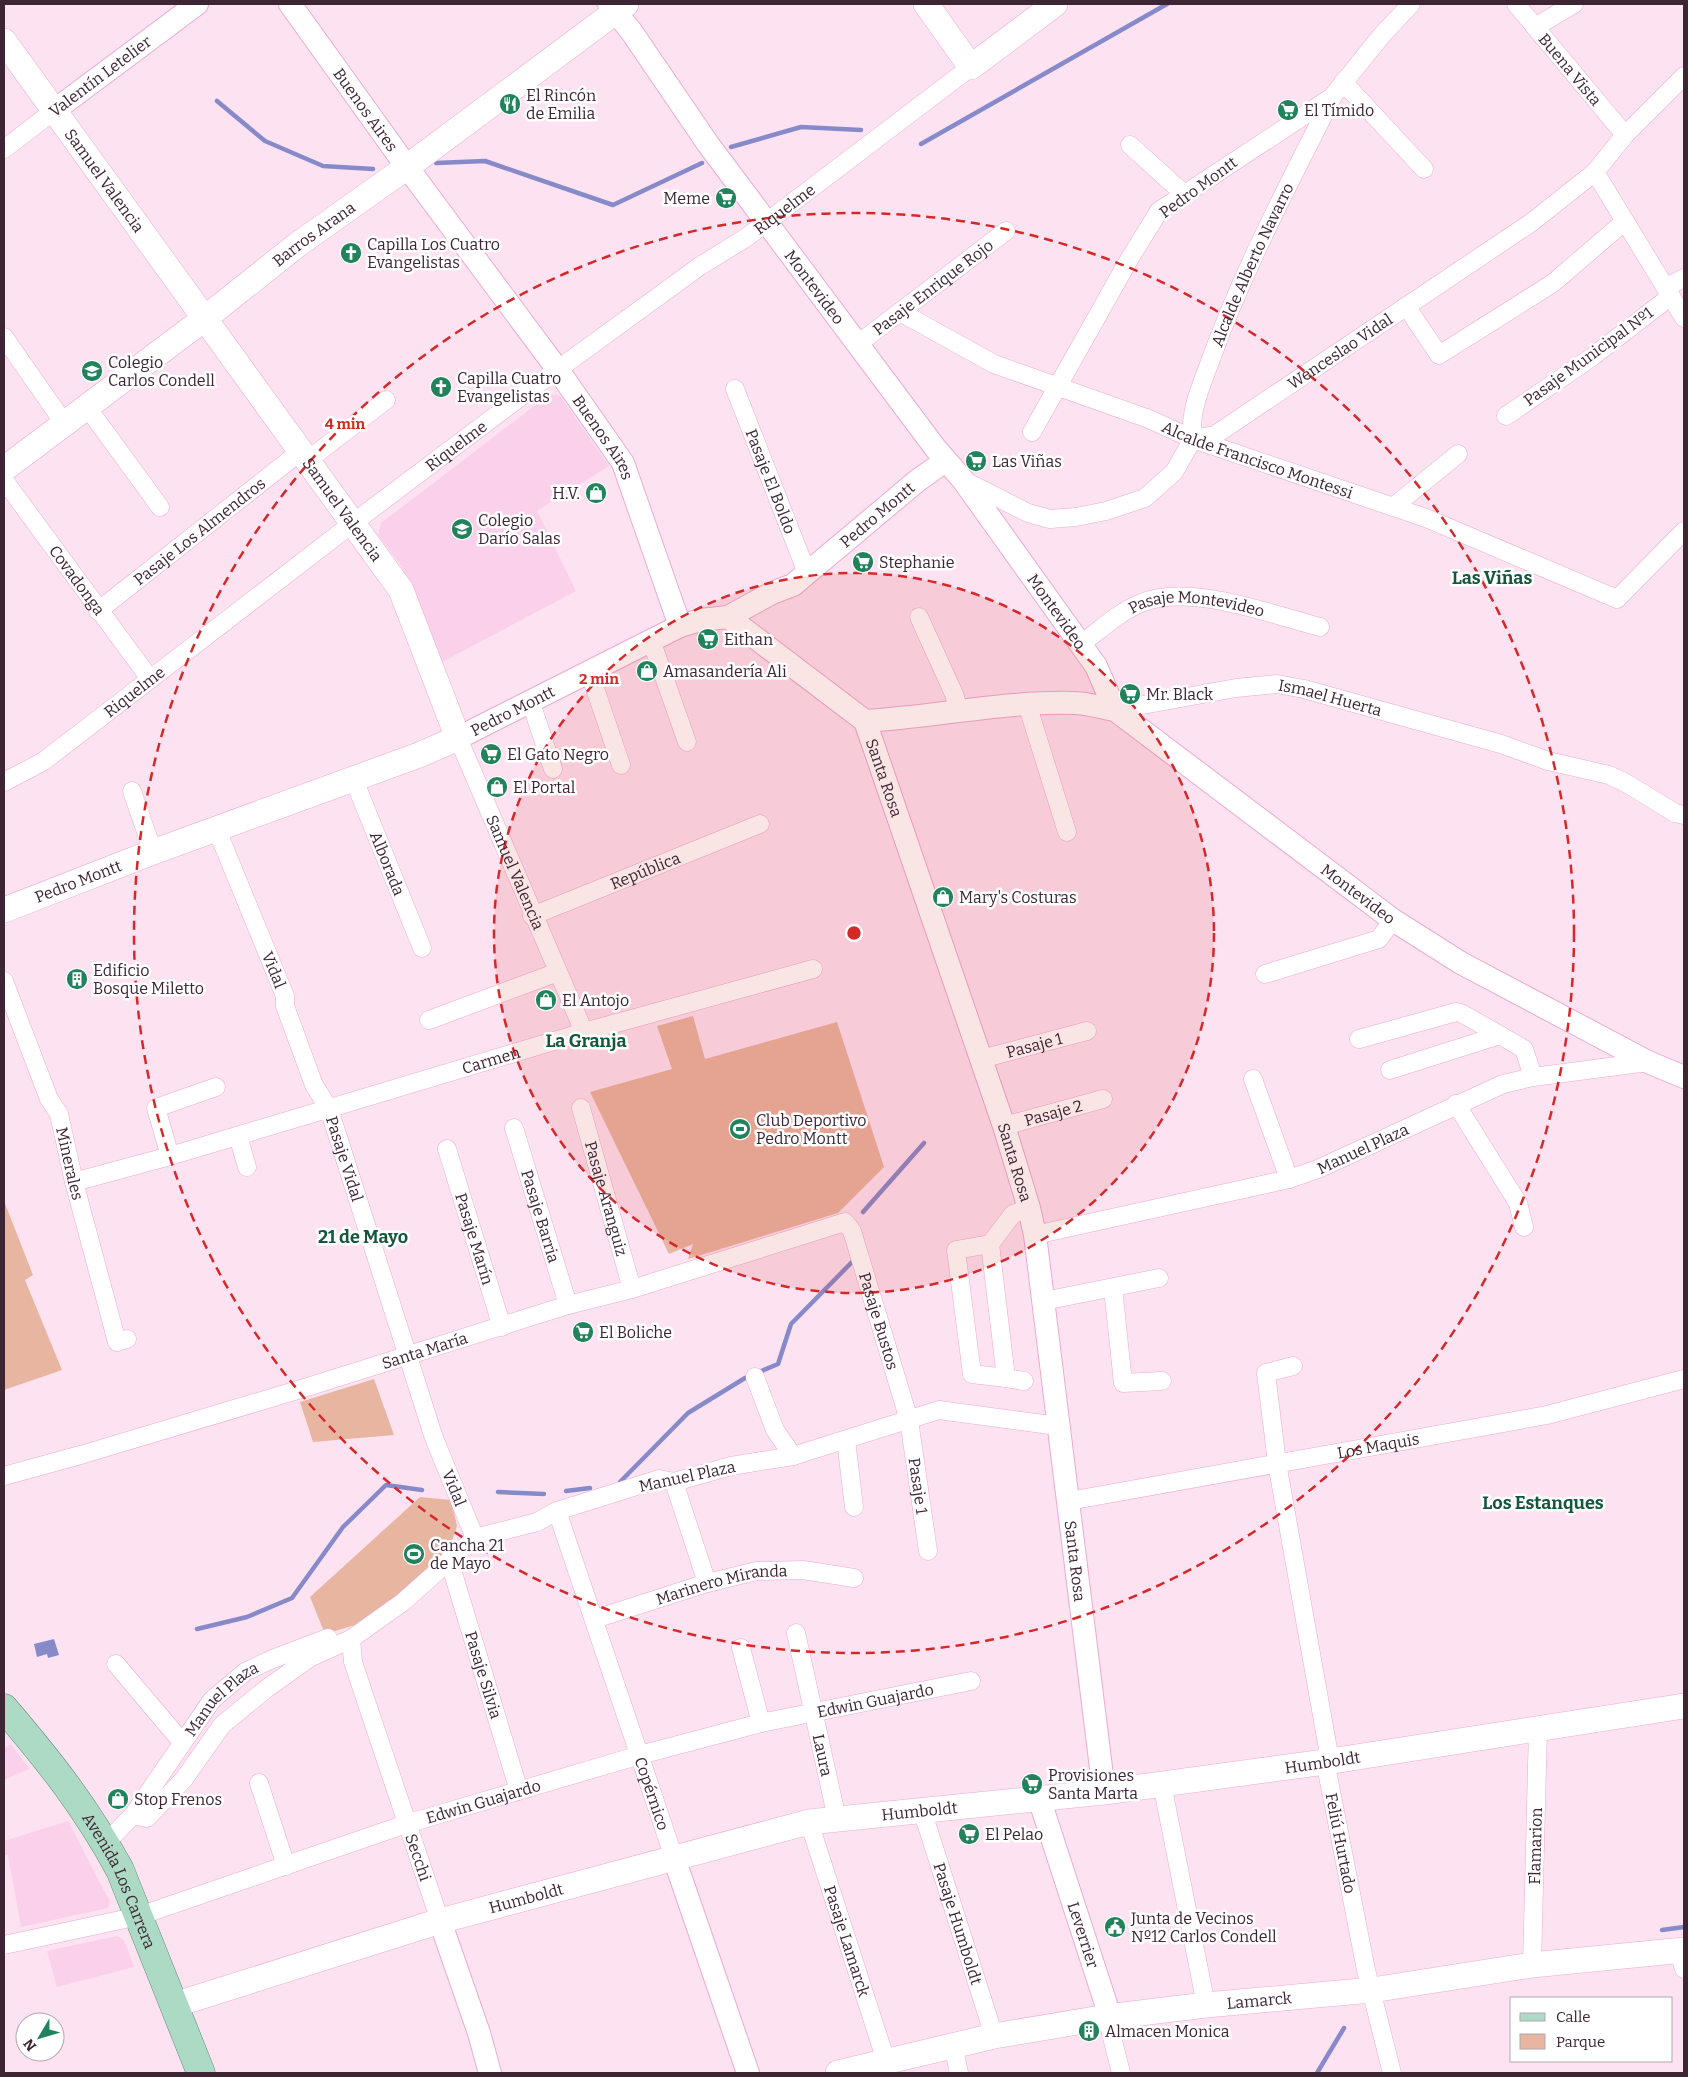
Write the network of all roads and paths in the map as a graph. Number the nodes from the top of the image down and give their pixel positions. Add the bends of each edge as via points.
1 (197, 4) edge
2 (290, 4) edge
3 (926, 4) edge
4 (1055, 4) edge
5 (1411, 4) edge
6 (1516, 4) edge
7 (1574, 4) edge
8 (617, 6) edge
9 (1535, 27) junction
10 (4, 40) edge
11 (971, 67) junction
12 (1684, 76) edge
13 (1344, 82) junction
14 (1332, 97) junction
15 (55, 110) junction
16 (1625, 135) junction
17 (1130, 144) dead end
18 (4, 149) edge
19 (407, 167) junction
20 (1424, 168) dead end
21 (1595, 172) junction
22 (1183, 193) junction
23 (767, 222) junction
24 (1624, 222) junction
25 (1006, 231) dead end
26 (1684, 278) edge
27 (1668, 291) junction
28 (1406, 306) junction
29 (900, 312) junction
30 (1684, 318) edge
31 (204, 319) junction
32 (4, 337) edge
33 (858, 344) junction
34 (558, 370) junction
35 (1058, 387) junction
36 (735, 389) dead end
37 (386, 400) dead end
38 (87, 407) junction
39 (1506, 416) dead end
40 (64, 423) junction
41 (1032, 432) dead end
42 (1193, 439) junction
43 (1458, 454) dead end
44 (304, 456) junction
45 (946, 461) junction
46 (4, 470) edge
47 (4, 480) edge
48 (963, 480) junction
49 (160, 507) dead end
50 (1393, 507) junction
51 (353, 523) junction
52 (1684, 531) edge
53 (807, 573) junction
54 (98, 611) junction
55 (728, 617) junction
56 (919, 617) dead end
57 (680, 626) junction
58 (1320, 627) dead end
59 (651, 640) junction
60 (1081, 644) junction
61 (589, 671) junction
62 (150, 679) junction
63 (530, 700) junction
64 (1027, 704) junction
65 (1115, 710) junction
66 (959, 711) junction
67 (865, 721) junction
68 (458, 738) junction
69 (687, 742) dead end
70 (621, 765) dead end
71 (553, 769) dead end
72 (354, 780) junction
73 (4, 782) edge
74 (132, 791) dead end
75 (1684, 815) edge
76 (760, 824) dead end
77 (217, 830) junction
78 (1067, 832) dead end
79 (153, 852) junction
80 (4, 910) edge
81 (532, 916) junction
82 (1393, 920) junction
83 (422, 948) dead end
84 (812, 969) dead end
85 (558, 972) junction
86 (1265, 974) dead end
87 (4, 981) edge
88 (429, 1020) dead end
89 (1087, 1031) dead end
90 (584, 1032) junction
91 (1500, 1035) junction
92 (1359, 1039) dead end
93 (981, 1059) junction
94 (1648, 1062) junction
95 (1390, 1070) dead end
96 (1533, 1077) junction
97 (1684, 1077) edge
98 (1253, 1079) dead end
99 (216, 1087) dead end
100 (1103, 1099) dead end
101 (1456, 1104) junction
102 (581, 1108) dead end
103 (329, 1109) junction
104 (1004, 1126) junction
105 (514, 1128) dead end
106 (238, 1136) junction
107 (447, 1149) dead end
108 (170, 1156) junction
109 (247, 1168) dead end
110 (1289, 1179) junction
111 (74, 1182) junction
112 (1030, 1208) junction
113 (845, 1222) joint
114 (1524, 1227) dead end
115 (1035, 1235) junction
116 (990, 1244) junction
117 (1159, 1278) dead end
118 (1113, 1288) junction
119 (632, 1289) junction
120 (1044, 1300) junction
121 (568, 1305) junction
122 (502, 1327) junction
123 (126, 1339) dead end
124 (408, 1356) junction
125 (1293, 1366) dead end
126 (756, 1377) dead end
127 (1006, 1378) junction
128 (1684, 1379) edge
129 (1024, 1381) dead end
130 (1162, 1381) dead end
131 (909, 1420) junction
132 (1058, 1426) junction
133 (434, 1438) joint
134 (846, 1440) junction
135 (793, 1456) junction
136 (1277, 1463) junction
137 (4, 1476) edge
138 (674, 1482) junction
139 (1069, 1501) junction
140 (854, 1507) dead end
141 (557, 1511) junction
142 (474, 1538) junction
143 (928, 1551) dead end
144 (449, 1560) junction
145 (854, 1578) dead end
146 (706, 1583) junction
147 (594, 1618) junction
148 (796, 1633) dead end
149 (351, 1639) junction
150 (741, 1648) dead end
151 (116, 1664) dead end
152 (971, 1681) dead end
153 (1684, 1706) edge
154 (4, 1708) edge
155 (815, 1713) junction
156 (761, 1723) junction
157 (1538, 1728) junction
158 (181, 1741) junction
159 (640, 1755) junction
160 (1325, 1762) junction
161 (259, 1783) dead end
162 (1162, 1784) junction
163 (519, 1791) junction
164 (1104, 1792) junction
165 (1039, 1798) junction
166 (922, 1810) junction
167 (132, 1815) junction
168 (837, 1818) junction
169 (809, 1822) junction
170 (406, 1824) junction
171 (106, 1843) junction
172 (674, 1858) junction
173 (286, 1866) junction
174 (139, 1916) junction
175 (440, 1921) junction
176 (4, 1945) edge
177 (1683, 1957) edge
178 (1532, 1965) junction
179 (1372, 1990) junction
180 (174, 2004) junction
181 (1206, 2005) junction
182 (1107, 2017) junction
183 (994, 2036) junction
184 (954, 2045) junction
185 (886, 2061) junction
186 (200, 2073) edge
187 (490, 2073) edge
188 (748, 2073) edge
189 (838, 2073) edge
190 (959, 2073) edge
191 (1121, 2073) edge
192 (1392, 2073) edge

1 - 15 street, Valentín Letelier
2 - 19 street, Buenos Aires
3 - 11 main road
4 - 11 main road, Riquelme
5 - 13 street, Pedro Montt
6 - 9 street, Buena Vista
7 - 9 street
8 - 19 main road, Barros Arana
8 - 23 street, Montevideo via 708,144
9 - 16 street, Buena Vista
10 - 15 main road, Samuel Valencia
11 - 23 street, Riquelme
12 - 16 street, Wenceslao Vidal
13 - 14 street, Pedro Montt
13 - 20 street
14 - 22 street, Pedro Montt
14 - 42 street, Alcalde Alberto Navarro via 1250,261 1202,385 1190,426
15 - 18 street, Valentín Letelier
15 - 31 main road, Samuel Valencia
16 - 21 street, Wenceslao Vidal
17 - 22 street
19 - 31 main road, Barros Arana via 297,245
19 - 34 street, Buenos Aires
21 - 24 street
21 - 28 street, Wenceslao Vidal via 1532,222
22 - 35 street, Pedro Montt via 1159,211
23 - 33 street, Montevideo
23 - 34 street, Riquelme
24 - 27 street
24 - 28 street via 1553,283 1439,355
25 - 29 street, Pasaje Enrique Rojo
26 - 27 street, Pasaje Municipal Nº1
27 - 30 street
27 - 39 street, Pasaje Municipal Nº1 via 1592,357
28 - 42 street, Wenceslao Vidal via 1215,434
29 - 33 street, Pasaje Enrique Rojo
29 - 35 street, Alcalde Francisco Montessi via 994,364
31 - 38 main road, Barros Arana
31 - 44 main road, Samuel Valencia
32 - 40 street
33 - 45 street, Montevideo
34 - 51 street, Riquelme
34 - 57 street, Buenos Aires via 623,464
35 - 41 street, Pedro Montt
35 - 42 street, Alcalde Francisco Montessi via 1149,419
36 - 53 street, Pasaje El Boldo
37 - 44 street, Pasaje Los Almendros
38 - 40 main road, Barros Arana
38 - 49 street
40 - 46 main road, Barros Arana
42 - 48 street via 1174,472 1144,498 1076,517 1050,519 1028,513
42 - 50 street, Alcalde Francisco Montessi
43 - 50 street
44 - 51 main road, Samuel Valencia
44 - 54 street, Pasaje Los Almendros
45 - 48 street, Montevideo
45 - 53 street, Pedro Montt via 917,481
47 - 54 street, Covadonga
48 - 60 street, Montevideo
50 - 52 street, Alcalde Francisco Montessi via 1617,599
51 - 62 street, Riquelme
51 - 68 main road, Samuel Valencia via 401,590
53 - 55 street, Pedro Montt via 794,585
54 - 62 street, Covadonga
55 - 57 street, Pedro Montt
55 - 67 street, Santa Rosa
56 - 66 street
57 - 59 street, Pedro Montt
58 - 60 street, Pasaje Montevideo via 1204,597 1171,598 1142,603 1128,610
59 - 61 street, Pedro Montt
59 - 69 street
60 - 65 street, Montevideo via 1096,666
61 - 63 street, Pedro Montt
61 - 70 street
62 - 73 street, Riquelme via 44,761
63 - 68 street, Pedro Montt
63 - 71 street
64 - 65 street, Ismael Huerta via 1075,703
64 - 66 street, Ismael Huerta
64 - 78 street
65 - 75 street, Ismael Huerta via 1236,688 1277,684 1608,775
65 - 82 street, Montevideo
66 - 67 street, Ismael Huerta
67 - 93 street, Santa Rosa
68 - 72 main road, Pedro Montt
68 - 81 street, Samuel Valencia
72 - 77 main road, Pedro Montt
72 - 83 street, Alborada
74 - 79 street
76 - 81 street, República
77 - 79 main road, Pedro Montt
77 - 103 street, Vidal via 285,996 285,1006 314,1085
79 - 80 main road, Pedro Montt
81 - 85 street, Samuel Valencia
82 - 86 street via 1379,939
82 - 94 street, Montevideo via 1460,963
84 - 90 street, Carmen
85 - 88 street
85 - 90 street, Samuel Valencia
87 - 111 street, Minerales via 49,1099 59,1114
89 - 93 street, Pasaje 1
90 - 103 street, Carmen
91 - 92 street via 1456,1012
91 - 95 street
91 - 96 street via 1526,1051
93 - 104 street, Santa Rosa
94 - 96 street, Manuel Plaza
94 - 97 street
96 - 101 street, Manuel Plaza via 1503,1084
98 - 110 street
99 - 108 street via 156,1108
100 - 104 street, Pasaje 2
101 - 110 street, Manuel Plaza via 1318,1169
101 - 114 street via 1518,1203
102 - 119 street, Pasaje Aranguiz
103 - 106 street, Carmen
103 - 124 street, Pasaje Vidal
104 - 112 street, Santa Rosa
105 - 121 street, Pasaje Barria
106 - 108 street, Carmen
106 - 109 street
107 - 122 street, Pasaje Marín
108 - 111 street, Carmen
110 - 115 street, Manuel Plaza
111 - 123 street, Minerales via 117,1342
112 - 115 street, Santa Rosa
112 - 116 street via 1013,1214
113 - 119 street, Santa María
113 - 131 street, Pasaje Bustos via 852,1231
115 - 120 street, Santa Rosa
116 - 127 street
116 - 127 street via 956,1250 972,1374
117 - 118 street
118 - 120 street
118 - 130 street via 1123,1383
119 - 121 street, Santa María
120 - 132 street, Santa Rosa
121 - 122 street, Santa María
122 - 124 street, Santa María
124 - 133 street, Pasaje Vidal
124 - 137 street, Santa María
125 - 136 street, Feliú Hurtado via 1266,1373
126 - 135 street via 775,1430
127 - 129 street
128 - 136 street, Los Maquis via 1566,1411
131 - 132 street, Manuel Plaza via 939,1410
131 - 134 street, Manuel Plaza
131 - 143 street, Pasaje 1
132 - 139 street, Santa Rosa
133 - 142 street, Vidal
134 - 135 street, Manuel Plaza
134 - 140 street
135 - 138 street, Manuel Plaza via 730,1466
136 - 139 street, Los Maquis
136 - 160 street, Feliú Hurtado via 1328,1749
138 - 141 street, Manuel Plaza via 660,1480
138 - 146 street
139 - 164 street, Santa Rosa
141 - 142 street, Manuel Plaza via 537,1522
141 - 147 street, Copérnico
142 - 144 street, Manuel Plaza
144 - 149 street, Manuel Plaza via 403,1602
144 - 163 street, Pasaje Silvia
145 - 146 street, Marinero Miranda via 802,1570 757,1571
146 - 147 street, Marinero Miranda
147 - 159 street, Copérnico
148 - 155 street, Laura
149 - 158 street, Manuel Plaza via 327,1638 246,1672 212,1700
149 - 167 street, Manuel Plaza via 311,1657 266,1688 222,1725 184,1779 147,1818
149 - 170 street, Secchi via 354,1662
150 - 156 street
151 - 158 street
152 - 155 street, Edwin Guajardo
153 - 157 main road, Humboldt
154 - 171 main road, Avenida Los Carrera via 69,1786
155 - 156 street, Edwin Guajardo
155 - 168 street, Laura
156 - 159 street, Edwin Guajardo
157 - 160 main road, Humboldt
157 - 178 street, Flamarion
158 - 167 street, Manuel Plaza
159 - 163 street, Edwin Guajardo
159 - 172 street, Copérnico
160 - 162 main road, Humboldt
160 - 179 street, Feliú Hurtado
161 - 173 street
162 - 164 main road, Humboldt
162 - 181 street
163 - 170 street, Edwin Guajardo
164 - 165 main road, Humboldt
165 - 166 main road, Humboldt
165 - 182 street, Leverrier via 1106,2004
166 - 168 main road, Humboldt
166 - 183 street, Pasaje Humboldt
167 - 171 street, Manuel Plaza
168 - 169 main road, Humboldt
169 - 172 main road, Humboldt
169 - 185 street, Pasaje Lamarck
170 - 173 street, Edwin Guajardo
170 - 175 street, Secchi
171 - 174 main road, Avenida Los Carrera
172 - 175 main road, Humboldt
172 - 188 street, Copérnico
173 - 174 street, Edwin Guajardo
174 - 176 street, Edwin Guajardo
174 - 180 main road, Avenida Los Carrera
175 - 180 main road, Humboldt
175 - 187 street, Secchi
177 - 178 main road, Lamarck
178 - 179 main road, Lamarck
179 - 181 main road, Lamarck
179 - 192 street, Feliú Hurtado
180 - 186 main road, Avenida Los Carrera
181 - 182 main road, Lamarck
182 - 183 main road, Lamarck
182 - 191 street, Leverrier
183 - 184 main road, Lamarck
184 - 185 main road, Lamarck
184 - 190 street
185 - 189 main road, Lamarck

